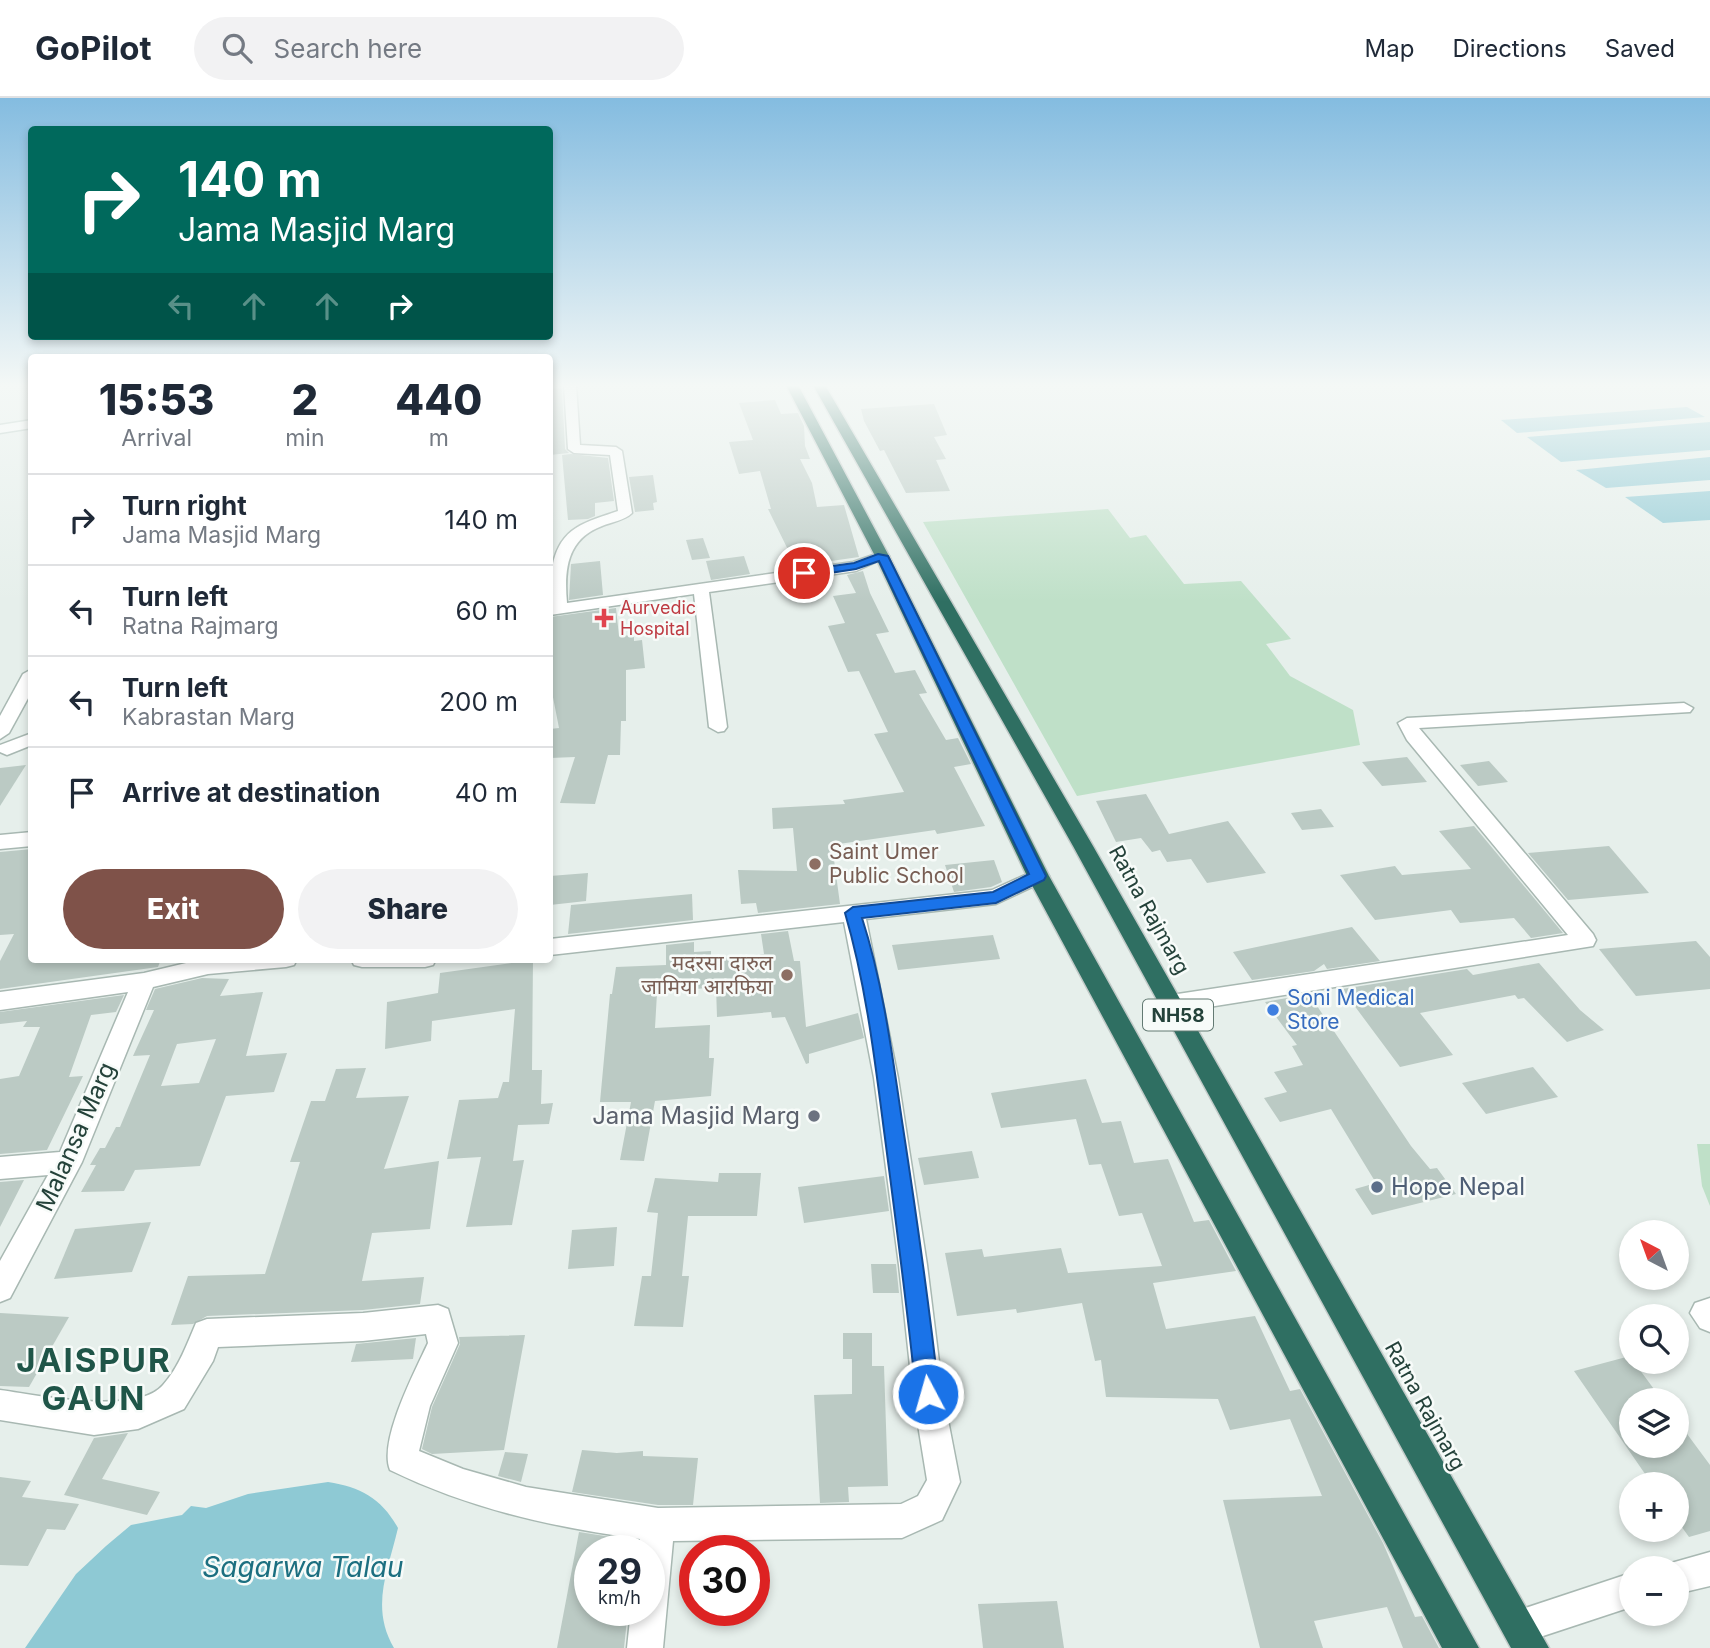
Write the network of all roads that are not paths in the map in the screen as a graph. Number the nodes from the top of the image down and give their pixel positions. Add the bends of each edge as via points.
1 (617, 457) edge
2 (830, 457) edge
3 (860, 457) edge
4 (882, 556) junction
5 (701, 589) junction
6 (554, 609) edge
7 (28, 684) edge
8 (1684, 708) dead end
9 (718, 727) dead end
10 (28, 739) edge
11 (2, 747) edge
12 (28, 839) edge
13 (0, 842) edge
14 (1038, 876) junction
15 (853, 913) junction
16 (553, 947) edge
17 (241, 963) edge
18 (144, 981) junction
19 (0, 1001) edge
20 (1171, 1004) junction
21 (69, 1161) junction
22 (0, 1168) edge
23 (0, 1289) edge
24 (1710, 1312) edge
25 (1710, 1318) edge
26 (0, 1405) edge
27 (658, 1525) junction
28 (657, 1535) edge
29 (1710, 1569) edge
30 (1689, 1574) edge
31 (1619, 1595) edge
32 (647, 1626) edge
33 (1525, 1637) edge
34 (645, 1648) edge
35 (1461, 1648) edge

1 - 6 street via 625,513 586,527 568,542 558,565
2 - 4 highway, NH58
3 - 20 highway, Ratna Rajmarg / NH58
4 - 5 street via 856,566
4 - 14 highway, NH58
5 - 6 street
5 - 9 street
7 - 11 street
8 - 20 street via 1407,723 1585,940
10 - 11 street
12 - 13 street
14 - 15 street via 996,897
14 - 35 highway, NH58
15 - 16 street
15 - 27 street via 886,1078 944,1482 930,1508 902,1521
17 - 18 street
18 - 19 street
18 - 21 street, Malansa Marg
20 - 33 highway, Ratna Rajmarg / NH58
21 - 22 street
21 - 23 street, Malansa Marg
24 - 25 street via 1705,1312
26 - 27 street via 94,1419 138,1413 173,1398 202,1351 207,1333 438,1319 443,1343 415,1405 401,1459 463,1488 540,1508
27 - 28 street
29 - 30 street
31 - 33 street
32 - 34 street

